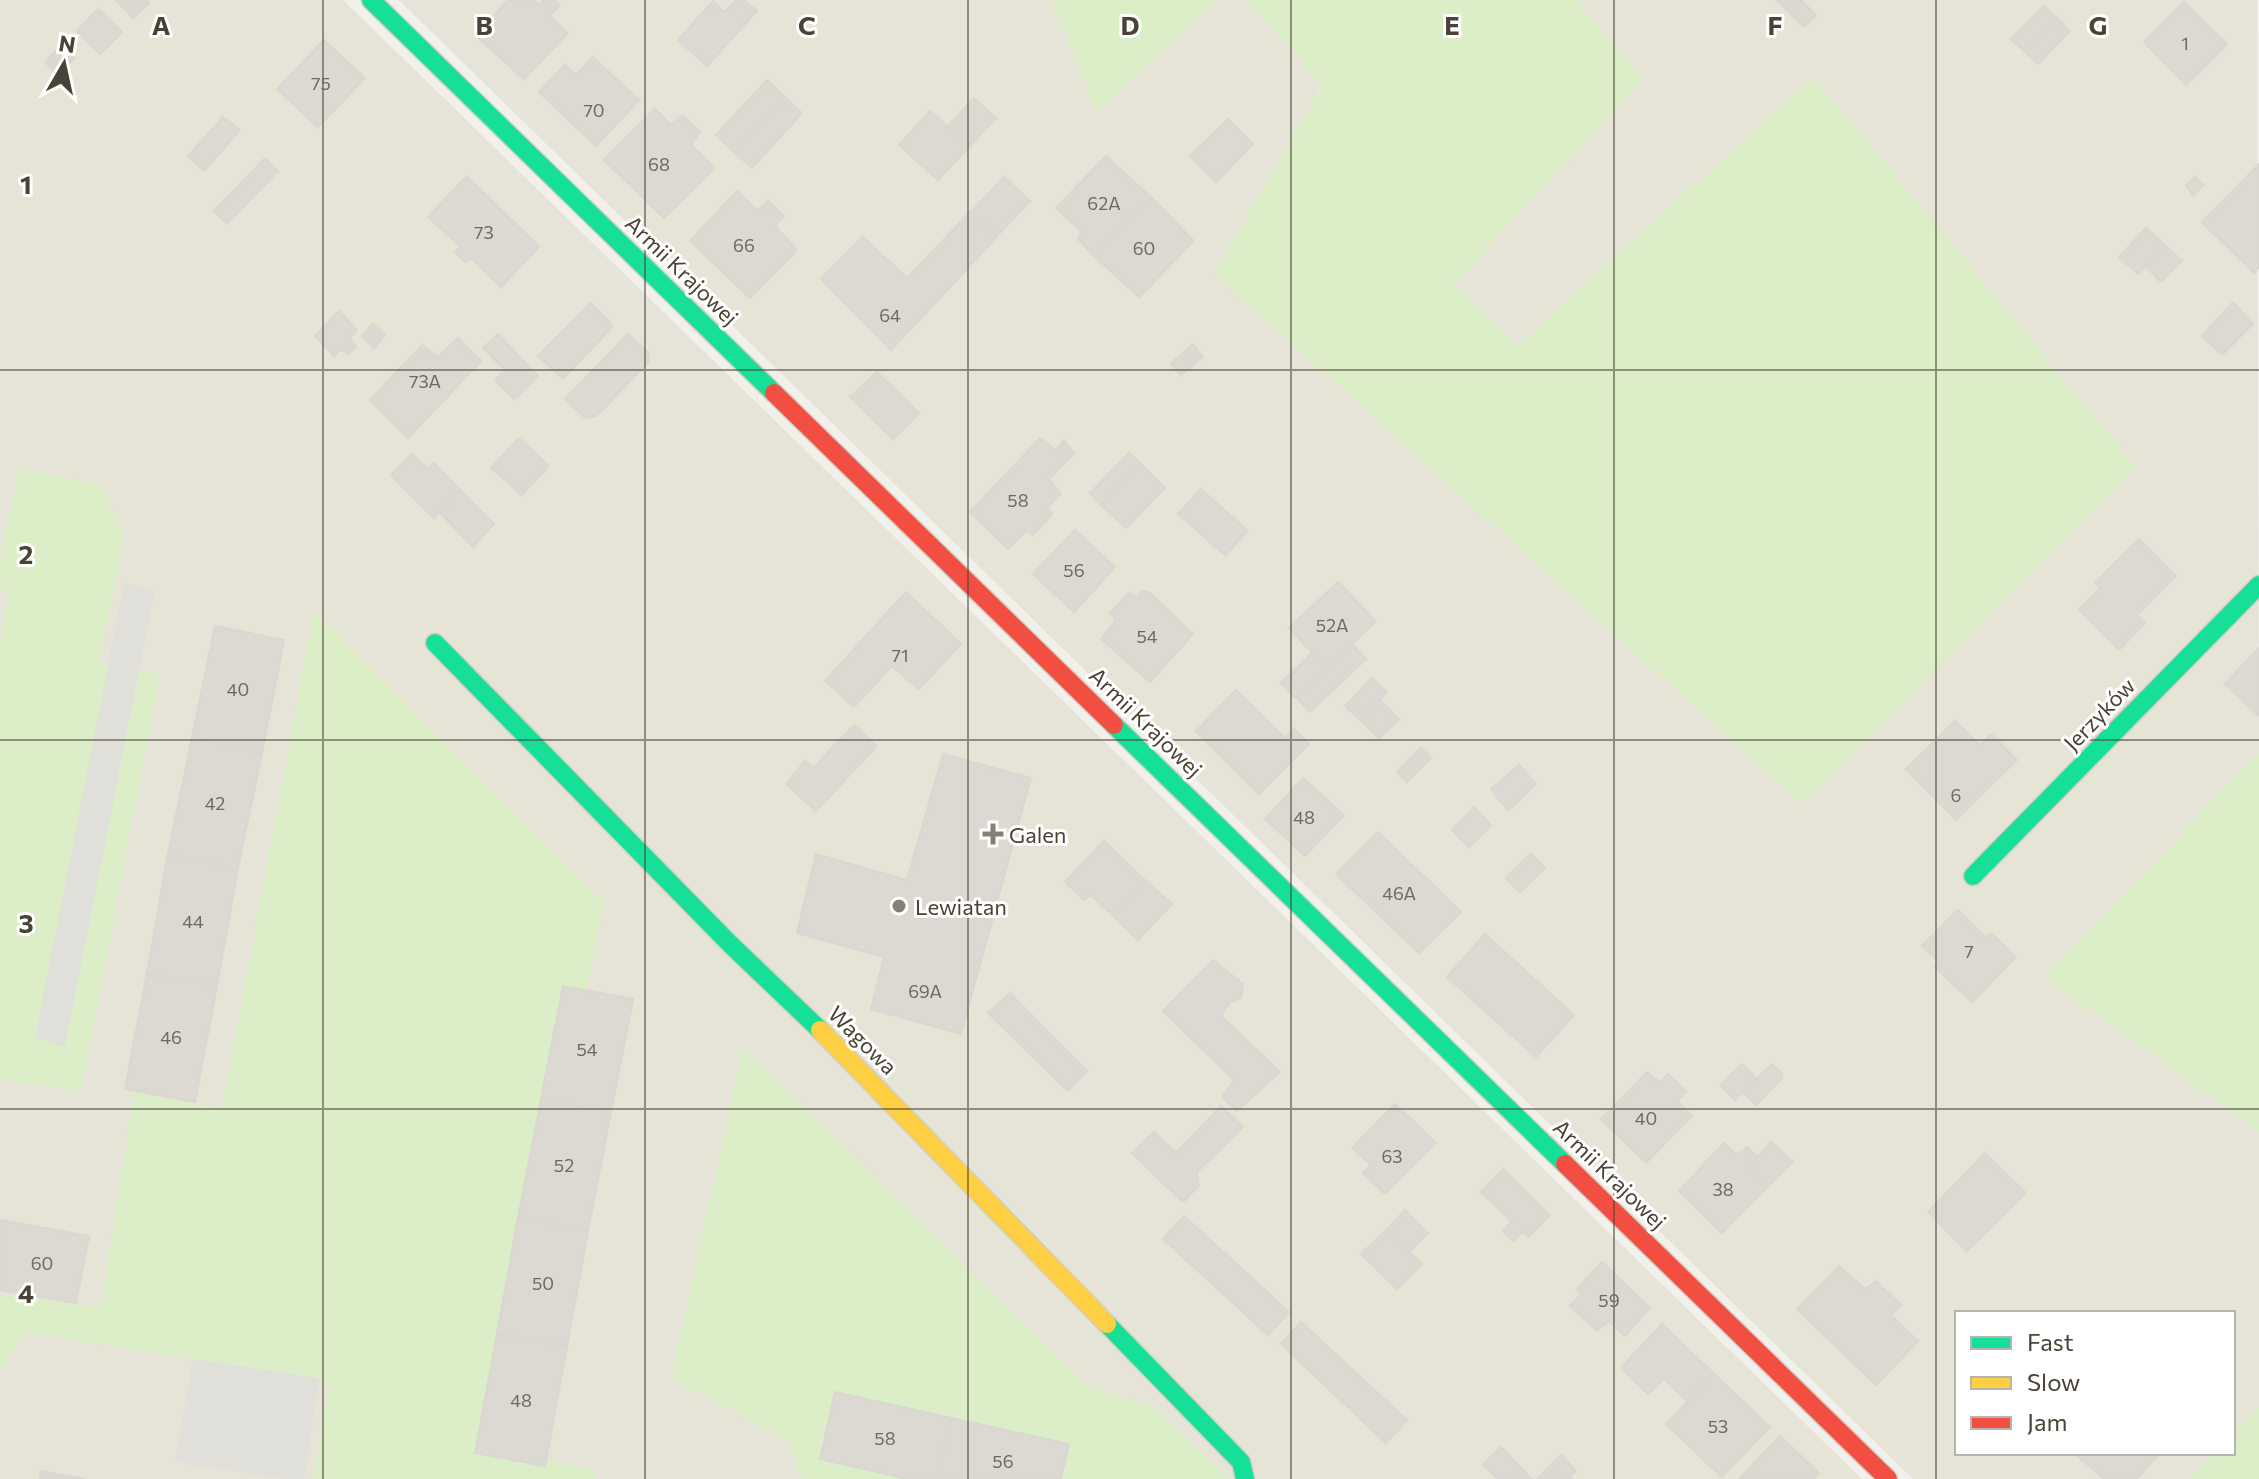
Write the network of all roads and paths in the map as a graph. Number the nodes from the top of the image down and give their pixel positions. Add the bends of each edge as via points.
1 (371, 0) edge
2 (2259, 585) edge
3 (435, 643) dead end
4 (1973, 876) dead end
5 (1245, 1479) edge
6 (1888, 1479) edge

1 - 6 street, Armii Krajowej
2 - 4 street, Jerzyków
3 - 5 street, Wagowa via 1241,1462

